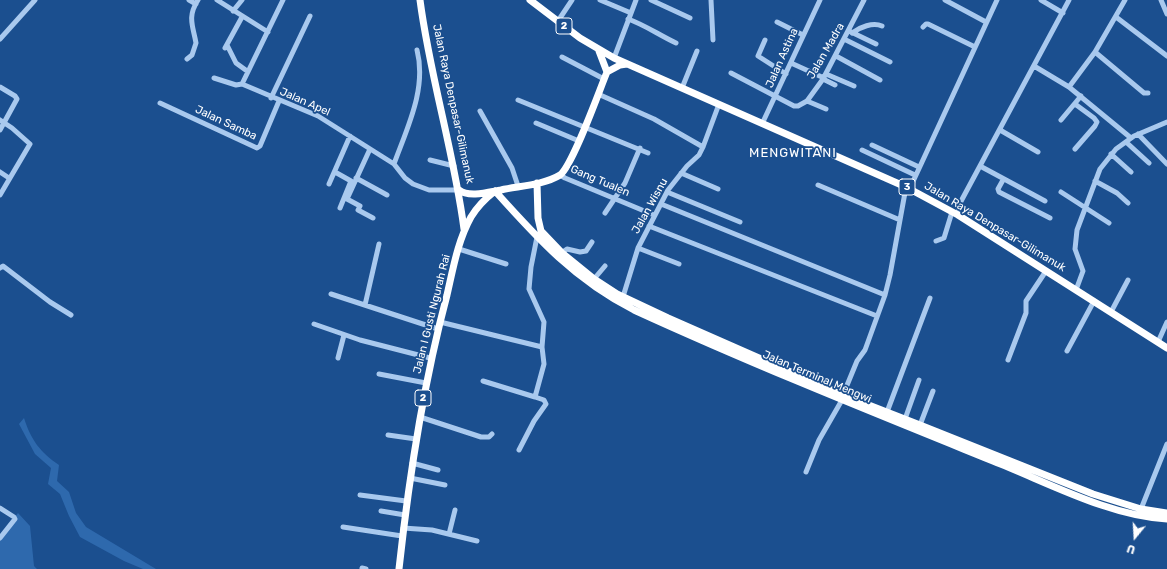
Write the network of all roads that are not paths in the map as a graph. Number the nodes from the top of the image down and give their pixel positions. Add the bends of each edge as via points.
1 (35, 0) edge
2 (189, 0) edge
3 (217, 0) edge
4 (242, 0) edge
5 (283, 0) edge
6 (420, 0) edge
7 (530, 0) edge
8 (572, 0) edge
9 (600, 0) edge
10 (636, 0) edge
11 (651, 0) edge
12 (711, 0) edge
13 (820, 0) edge
14 (864, 0) edge
15 (945, 0) edge
16 (997, 0) edge
17 (1041, 0) edge
18 (1069, 0) edge
19 (1124, 0) edge
20 (1161, 0) edge
21 (197, 2) edge
22 (234, 11) junction
23 (631, 13) junction
24 (1063, 13) junction
25 (1167, 14) edge
26 (310, 16) dead end
27 (242, 17) junction
28 (1116, 17) junction
29 (690, 18) dead end
30 (628, 19) junction
31 (558, 21) junction
32 (777, 22) dead end
33 (986, 22) junction
34 (882, 26) dead end
35 (923, 27) dead end
36 (268, 32) junction
37 (850, 32) junction
38 (803, 35) junction
39 (0, 39) edge
40 (844, 39) junction
41 (713, 40) dead end
42 (765, 40) dead end
43 (676, 43) dead end
44 (876, 44) dead end
45 (975, 47) junction
46 (417, 50) dead end
47 (599, 50) junction
48 (697, 51) dead end
49 (1095, 52) junction
50 (836, 56) junction
51 (1167, 56) edge
52 (562, 57) dead end
53 (614, 58) junction
54 (187, 59) dead end
55 (791, 62) junction
56 (890, 62) dead end
57 (627, 64) junction
58 (1034, 66) junction
59 (247, 71) junction
60 (731, 73) dead end
61 (786, 74) junction
62 (606, 75) junction
63 (824, 77) junction
64 (214, 78) dead end
65 (880, 80) dead end
66 (242, 84) junction
67 (835, 85) dead end
68 (854, 86) dead end
69 (0, 87) edge
70 (1069, 87) junction
71 (682, 88) junction
72 (1148, 93) dead end
73 (596, 95) junction
74 (1081, 96) junction
75 (776, 97) junction
76 (271, 98) junction
77 (518, 100) dead end
78 (807, 100) junction
79 (280, 101) junction
80 (160, 103) dead end
81 (718, 104) junction
82 (1075, 104) junction
83 (826, 109) dead end
84 (480, 111) dead end
85 (1062, 120) dead end
86 (2, 122) edge
87 (1167, 122) edge
88 (536, 123) dead end
89 (762, 124) junction
90 (585, 126) junction
91 (0, 130) edge
92 (1000, 130) junction
93 (1138, 134) junction
94 (350, 136) junction
95 (1131, 138) junction
96 (579, 141) junction
97 (1126, 142) junction
98 (872, 145) dead end
99 (370, 148) junction
100 (640, 148) junction
101 (703, 148) junction
102 (1075, 149) dead end
103 (862, 150) dead end
104 (1038, 152) dead end
105 (648, 153) dead end
106 (1111, 154) junction
107 (430, 160) dead end
108 (1149, 163) dead end
109 (394, 164) junction
110 (1167, 164) edge
111 (454, 166) junction
112 (980, 166) junction
113 (919, 167) junction
114 (0, 172) edge
115 (335, 172) junction
116 (1131, 172) dead end
117 (681, 173) junction
118 (560, 174) junction
119 (915, 175) junction
120 (9, 178) junction
121 (356, 178) junction
122 (1003, 180) junction
123 (1095, 181) junction
124 (538, 183) junction
125 (329, 184) dead end
126 (818, 185) dead end
127 (518, 186) junction
128 (908, 187) junction
129 (718, 189) dead end
130 (459, 190) junction
131 (495, 191) junction
132 (668, 192) junction
133 (1061, 192) dead end
134 (387, 194) dead end
135 (0, 195) edge
136 (614, 197) junction
137 (1045, 201) dead end
138 (1128, 203) dead end
139 (661, 204) junction
140 (960, 205) junction
141 (1085, 207) junction
142 (340, 208) dead end
143 (605, 213) dead end
144 (953, 213) junction
145 (654, 215) junction
146 (373, 218) dead end
147 (1050, 218) dead end
148 (900, 220) junction
149 (740, 222) dead end
150 (1109, 224) dead end
151 (649, 226) junction
152 (464, 230) junction
153 (537, 237) junction
154 (936, 241) dead end
155 (592, 242) dead end
156 (379, 244) dead end
157 (638, 248) junction
158 (459, 249) junction
159 (559, 255) junction
160 (506, 264) dead end
161 (679, 264) dead end
162 (605, 266) dead end
163 (0, 268) edge
164 (1046, 271) junction
165 (594, 279) junction
166 (1128, 280) dead end
167 (1076, 290) junction
168 (331, 294) dead end
169 (885, 295) junction
170 (930, 298) dead end
171 (622, 300) junction
172 (1094, 301) junction
173 (365, 305) junction
174 (1111, 312) junction
175 (70, 315) dead end
176 (877, 316) junction
177 (1167, 322) edge
178 (314, 324) dead end
179 (439, 325) junction
180 (344, 335) junction
181 (1158, 342) junction
182 (542, 347) junction
183 (1167, 348) edge
184 (1068, 351) dead end
185 (338, 358) dead end
186 (430, 358) junction
187 (1008, 360) dead end
188 (379, 374) dead end
189 (919, 380) dead end
190 (484, 381) dead end
191 (426, 382) junction
192 (933, 391) dead end
193 (534, 397) junction
194 (843, 397) junction
195 (887, 412) junction
196 (420, 417) junction
197 (905, 419) junction
198 (920, 425) junction
199 (492, 434) dead end
200 (388, 435) dead end
201 (416, 439) junction
202 (1167, 444) edge
203 (519, 450) dead end
204 (1000, 460) junction
205 (412, 463) junction
206 (438, 470) dead end
207 (806, 472) dead end
208 (410, 478) junction
209 (445, 485) dead end
210 (360, 495) dead end
211 (406, 501) junction
212 (0, 508) edge
213 (1141, 509) junction
214 (455, 510) dead end
215 (381, 511) dead end
216 (1167, 514) edge
217 (405, 515) junction
218 (1167, 519) edge
219 (343, 527) dead end
220 (403, 532) junction
221 (449, 534) junction
222 (0, 538) edge
223 (477, 541) dead end
224 (399, 569) edge

1 - 39 street
2 - 21 street
3 - 22 street
4 - 22 street
5 - 36 street
6 - 111 highway, Jalan Raya Denpasar-Gilimanuk / 2
7 - 31 highway, Jalan Raya Denpasar-Gilimanuk / 2
8 - 31 street
9 - 23 street
10 - 23 street
11 - 29 street
12 - 41 street
13 - 38 street, Jalan Astina
14 - 37 street, Jalan Madra
15 - 33 street
16 - 33 street
17 - 24 street
18 - 24 street
19 - 28 street
20 - 25 street
21 - 54 street via 192,18 192,32 196,43
22 - 27 street
23 - 30 street
24 - 58 street
26 - 76 street
27 - 36 street
27 - 59 street via 226,46 236,63
28 - 49 street
28 - 51 street
30 - 43 street
30 - 53 street
31 - 47 highway, Jalan Raya Denpasar-Gilimanuk / 2
32 - 38 street
33 - 45 street
34 - 37 street via 876,24
35 - 45 street via 928,24
36 - 59 street
37 - 40 street, Jalan Madra
37 - 44 street
38 - 55 street, Jalan Astina
40 - 50 street, Jalan Madra
40 - 56 street
42 - 61 street via 758,56
45 - 113 street
46 - 109 street via 421,64 416,104
47 - 53 highway, Jalan Raya Denpasar-Gilimanuk / 3
47 - 62 highway
48 - 71 street
49 - 70 street
49 - 72 street via 1144,93
50 - 63 street, Jalan Madra
50 - 65 street
52 - 62 street
53 - 57 highway, Jalan Raya Denpasar-Gilimanuk / 3
55 - 61 street, Jalan Astina
55 - 63 street
57 - 62 highway via 613,68
57 - 71 highway, Jalan Raya Denpasar-Gilimanuk / 3
58 - 70 street
58 - 92 street
59 - 66 street
60 - 75 street
61 - 75 street, Jalan Astina
62 - 73 highway
63 - 67 street
63 - 68 street
63 - 78 street, Jalan Madra
64 - 66 street, Jalan Apel via 236,85
66 - 76 street, Jalan Apel
69 - 86 street via 17,97
70 - 74 street
71 - 81 highway, Jalan Raya Denpasar-Gilimanuk / 3
73 - 90 highway
73 - 101 street via 654,119
74 - 82 street
74 - 95 street
75 - 78 street via 794,106
75 - 89 street, Jalan Astina
76 - 79 street, Jalan Apel
77 - 90 street
78 - 83 street
79 - 80 street, Jalan Samba via 258,148
79 - 94 street, Jalan Apel via 318,116
81 - 89 highway, Jalan Raya Denpasar-Gilimanuk / 3
81 - 101 street, Jalan Wisnu
82 - 85 street
82 - 102 street via 1096,122 1096,126
84 - 127 street via 512,168
86 - 91 street
86 - 120 street via 30,144
87 - 93 street
88 - 96 street
89 - 128 highway, Jalan Raya Denpasar-Gilimanuk / 3
90 - 96 highway
90 - 100 street
92 - 104 street
92 - 112 street
93 - 95 street
93 - 110 street
94 - 99 street, Jalan Apel
94 - 115 street
95 - 97 street
96 - 118 highway
97 - 106 street
97 - 108 street
98 - 113 street
99 - 109 street, Jalan Apel
99 - 121 street
100 - 105 street
100 - 136 street via 625,183
101 - 117 street, Jalan Wisnu
103 - 119 street
106 - 116 street
106 - 123 street
107 - 111 street
109 - 130 street, Jalan Apel via 405,178 416,185 429,190
111 - 130 highway, Jalan Raya Denpasar-Gilimanuk / 2
112 - 122 street
112 - 140 street
113 - 119 street
114 - 120 street
115 - 125 street
115 - 142 street via 350,181
117 - 129 street
117 - 132 street, Jalan Wisnu
118 - 124 highway, Jalan Raya Denpasar-Gilimanuk
118 - 136 street, Gang Tualen via 571,181
119 - 128 street
120 - 135 street
121 - 134 street
121 - 146 street via 347,199 360,206 358,210
122 - 137 street
122 - 147 street via 999,192
123 - 138 street
123 - 141 street
124 - 127 highway, Jalan Raya Denpasar-Gilimanuk
124 - 159 highway, Jalan Terminal Mengwi via 538,225
126 - 148 street
127 - 131 highway, Jalan Raya Denpasar-Gilimanuk
128 - 144 highway, Jalan Raya Denpasar-Gilimanuk / 3
128 - 148 street
130 - 131 highway, Jalan Raya Denpasar-Gilimanuk via 473,194
130 - 152 highway, 2
131 - 152 highway, 2 via 473,213
131 - 153 highway, Jalan Terminal Mengwi
132 - 139 street, Jalan Wisnu
132 - 149 street
133 - 141 street
136 - 143 street
136 - 145 street, Gang Tualen
139 - 145 street, Jalan Wisnu
139 - 169 street
140 - 144 street
140 - 144 street
141 - 150 street
141 - 167 street via 1075,241 1075,249 1083,271
144 - 154 street via 944,238
144 - 164 highway, Jalan Raya Denpasar-Gilimanuk / 3
145 - 151 street, Jalan Wisnu
148 - 169 street
151 - 157 street, Jalan Wisnu
151 - 176 street
152 - 158 highway, Jalan I Gusti Ngurah Rai / 2
153 - 159 highway, Jalan Terminal Mengwi
153 - 182 street via 529,289 544,322
155 - 159 street via 583,252 566,249
156 - 173 street
157 - 161 street
157 - 171 street, Jalan Wisnu
158 - 160 street
158 - 179 highway, Jalan I Gusti Ngurah Rai / 2
159 - 165 highway, Jalan Terminal Mengwi
159 - 171 highway, Jalan Terminal Mengwi via 594,287
162 - 165 street
163 - 175 street via 3,266
164 - 167 highway, Jalan Raya Denpasar-Gilimanuk / 3
164 - 187 street via 1026,302 1026,313
165 - 171 highway, Jalan Terminal Mengwi
166 - 174 street
167 - 172 highway, Jalan Raya Denpasar-Gilimanuk / 3
168 - 173 street
169 - 176 street
170 - 195 street
171 - 194 highway, Jalan Terminal Mengwi
172 - 174 highway, Jalan Raya Denpasar-Gilimanuk / 3
172 - 184 street
173 - 179 street
174 - 181 highway, Jalan Raya Denpasar-Gilimanuk / 3
176 - 194 street via 865,350 857,361
177 - 181 street
178 - 180 street
179 - 182 street
179 - 186 highway, Jalan I Gusti Ngurah Rai / 2
180 - 185 street
180 - 186 street
181 - 183 highway, Jalan Raya Denpasar-Gilimanuk / 3
182 - 193 street via 544,364
186 - 191 highway, Jalan I Gusti Ngurah Rai / 2
188 - 191 street
189 - 197 street
190 - 193 street
191 - 196 highway, Jalan I Gusti Ngurah Rai / 2
192 - 198 street
193 - 203 street via 544,400 546,404
194 - 195 highway, Jalan Terminal Mengwi
194 - 204 highway, Jalan Terminal Mengwi
194 - 207 street via 819,440
195 - 197 highway, Jalan Terminal Mengwi
196 - 199 street via 481,437 489,437
196 - 201 highway, Jalan I Gusti Ngurah Rai / 2
197 - 198 highway, Jalan Terminal Mengwi
198 - 204 highway, Jalan Terminal Mengwi
200 - 201 street
201 - 205 highway, Jalan I Gusti Ngurah Rai / 2
202 - 213 street
204 - 213 highway, Jalan Terminal Mengwi
204 - 218 highway, Jalan Terminal Mengwi via 1094,502 1144,517
205 - 206 street
205 - 208 highway, Jalan I Gusti Ngurah Rai / 2
208 - 209 street
208 - 211 highway, Jalan I Gusti Ngurah Rai / 2
210 - 211 street
211 - 217 highway, Jalan I Gusti Ngurah Rai / 2
212 - 222 street via 14,519
213 - 216 highway, Jalan Terminal Mengwi
214 - 221 street
215 - 217 street
217 - 220 highway, Jalan I Gusti Ngurah Rai / 2
219 - 220 street
220 - 221 street via 432,530
220 - 224 highway, Jalan I Gusti Ngurah Rai / 2
221 - 223 street

